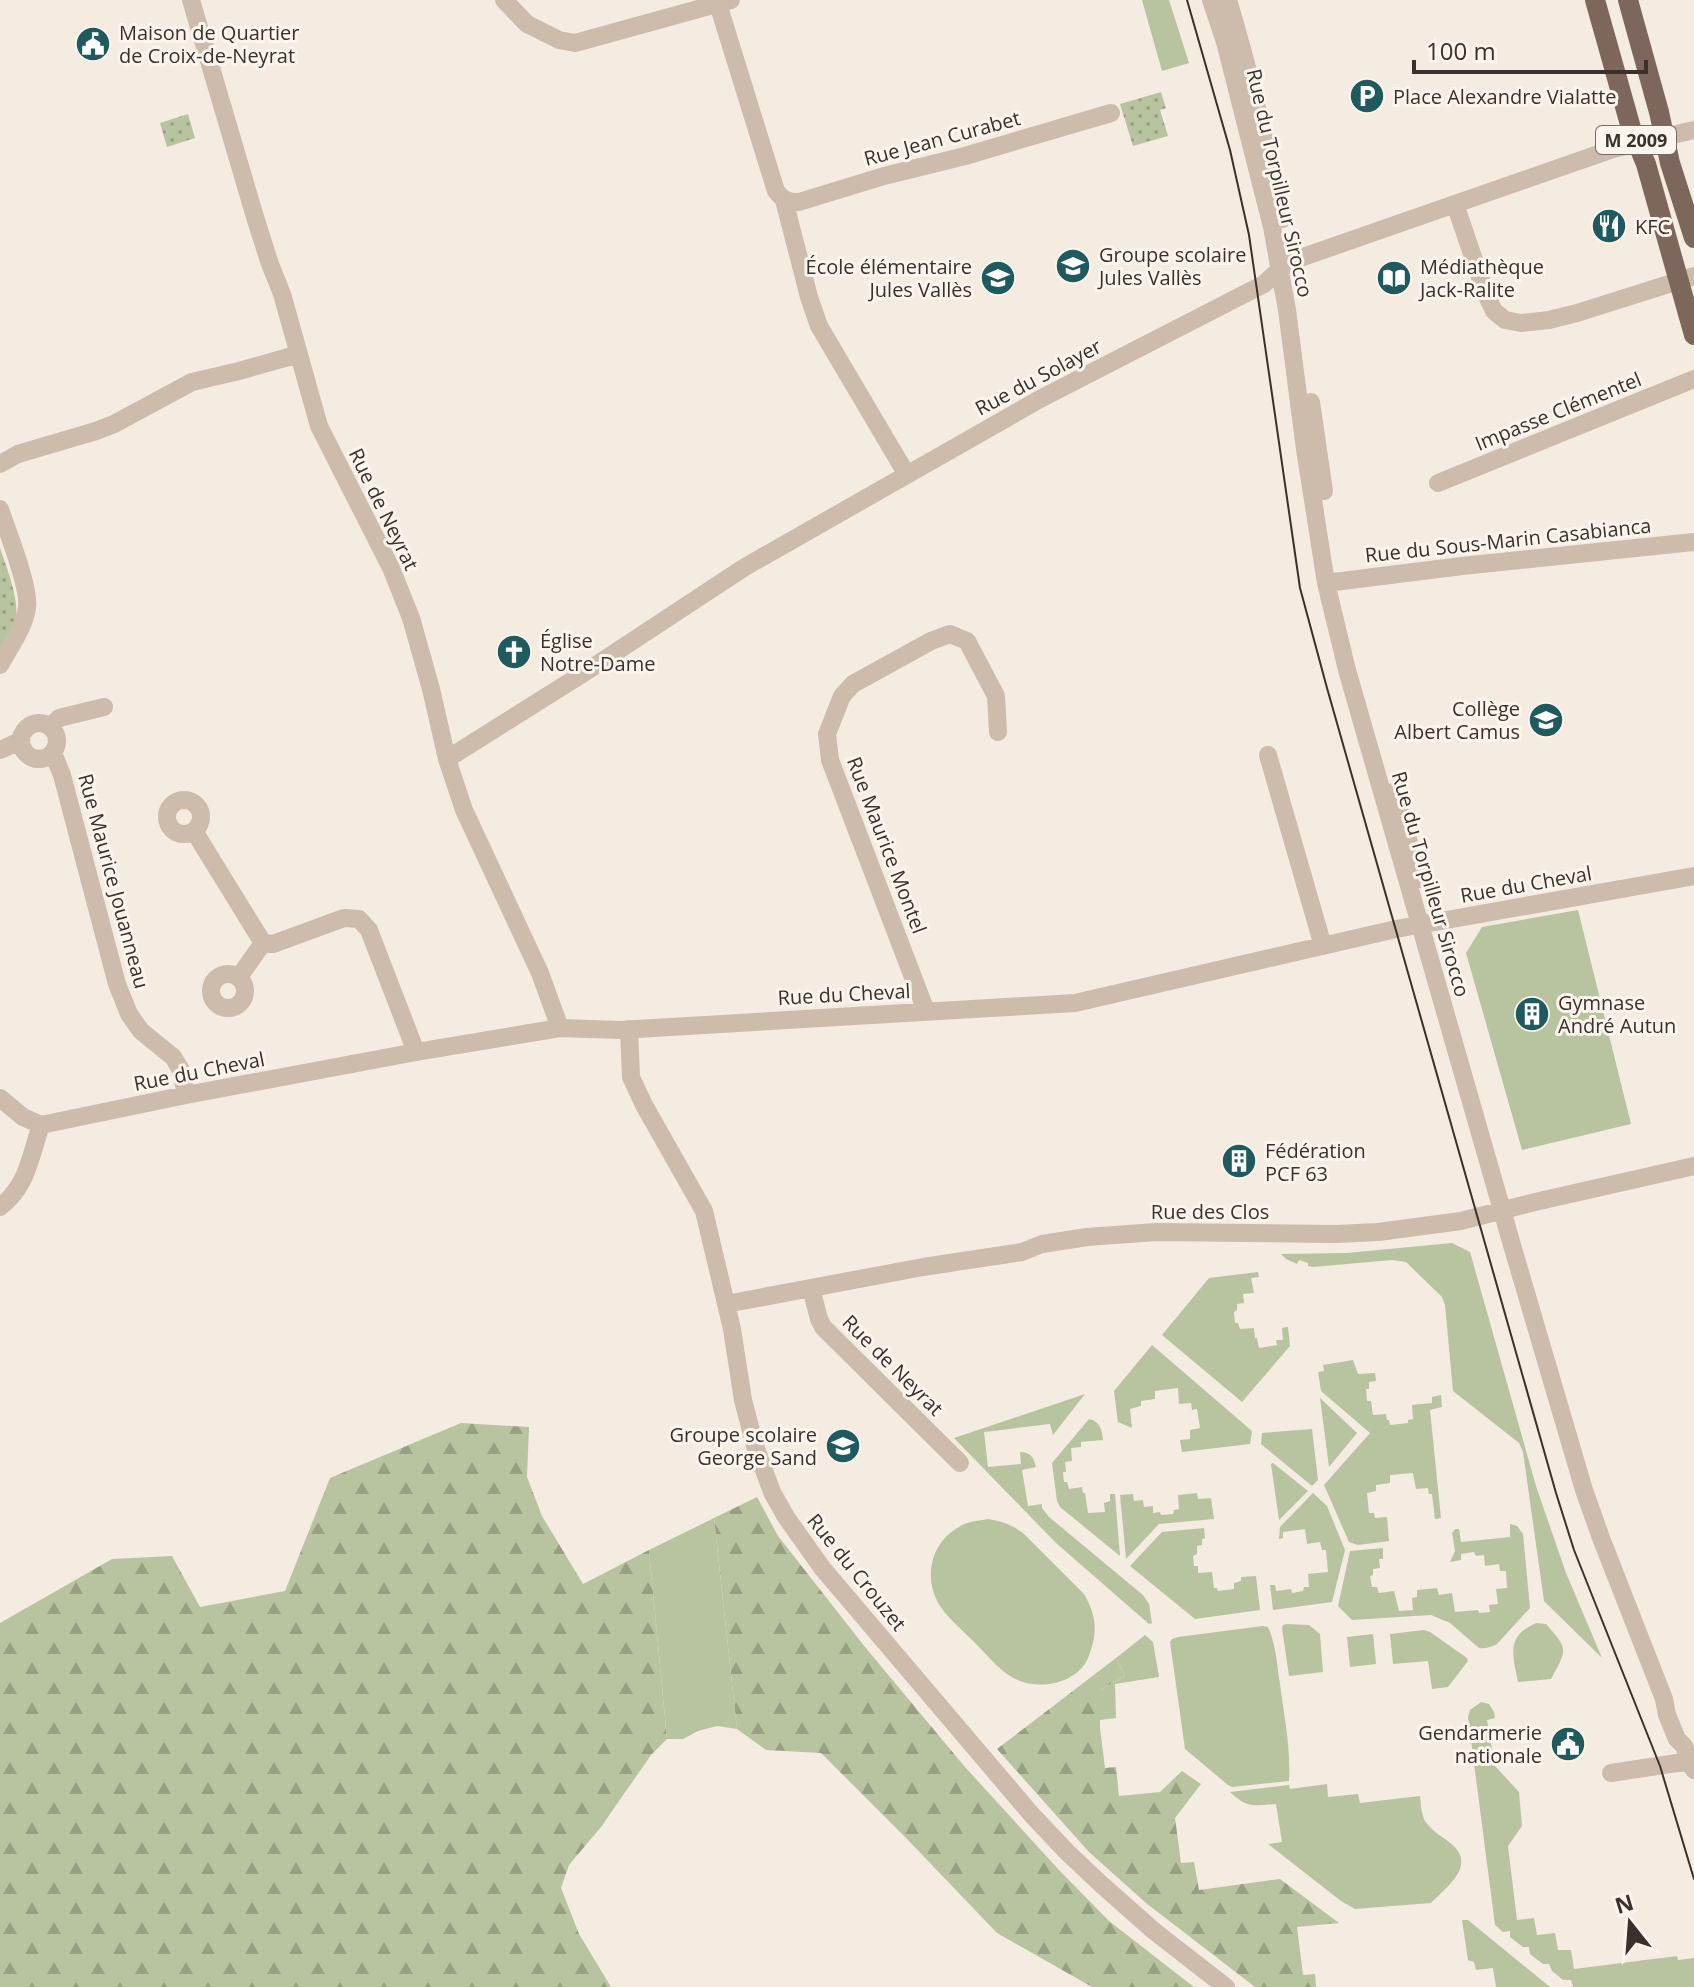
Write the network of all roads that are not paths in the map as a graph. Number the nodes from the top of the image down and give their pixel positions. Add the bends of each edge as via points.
1 (191, 0) edge
2 (504, 0) edge
3 (1211, 0) edge
4 (1228, 0) edge
5 (1595, 0) edge
6 (1628, 0) edge
7 (725, 2) edge
8 (1111, 113) dead end
9 (1694, 130) edge
10 (1665, 137) junction
11 (1638, 144) junction
12 (784, 200) junction
13 (1455, 204) junction
14 (1694, 238) edge
15 (1286, 266) junction
16 (1686, 278) edge
17 (1694, 335) edge
18 (299, 354) junction
19 (1694, 379) edge
20 (0, 464) edge
21 (907, 475) junction
22 (1438, 483) dead end
23 (0, 509) edge
24 (1694, 542) edge
25 (1332, 582) junction
26 (0, 665) edge
27 (104, 707) dead end
28 (51, 726) junction
29 (998, 732) dead end
30 (20, 741) junction
31 (0, 750) edge
32 (53, 753) junction
33 (1268, 755) dead end
34 (447, 759) junction
35 (194, 831) dead end
36 (1694, 876) edge
37 (1426, 924) junction
38 (263, 943) junction
39 (1323, 946) junction
40 (239, 977) dead end
41 (926, 1011) junction
42 (560, 1028) junction
43 (629, 1029) junction
44 (416, 1052) junction
45 (186, 1095) junction
46 (0, 1098) edge
47 (41, 1125) junction
48 (1694, 1166) edge
49 (0, 1207) edge
50 (1508, 1208) junction
51 (811, 1288) junction
52 (726, 1304) junction
53 (960, 1463) dead end
54 (1690, 1759) edge
55 (1611, 1773) dead end
56 (1226, 1987) edge

1 - 18 street, Rue de Neyrat
2 - 7 street via 527,24 575,43
3 - 15 street, Rue du Torpilleur Sirocco
4 - 15 street, Rue du Torpilleur Sirocco via 1262,127
5 - 11 main road, M 2009
6 - 10 main road, M 2009
7 - 12 street via 776,191
8 - 12 street, Rue Jean Curabet via 799,202
9 - 10 street, Rue du Solayer
10 - 11 street, Rue du Solayer
10 - 14 main road, M 2009
11 - 13 street, Rue du Solayer
11 - 16 main road, M 2009
12 - 21 street via 819,326
13 - 15 street, Rue du Solayer
13 - 16 street via 1485,292 1505,320 1549,320
15 - 21 street, Rue du Solayer via 1264,284 1040,399
15 - 25 street, Rue du Torpilleur Sirocco via 1305,449
16 - 17 main road, M 2009
18 - 20 street via 192,382 114,424
18 - 34 street, Rue de Neyrat via 319,426 411,618
19 - 22 street, Impasse Clémentel
21 - 34 street, Rue du Solayer via 745,567
23 - 26 street via 27,606
24 - 25 street, Rue du Sous-Marin Casabianca
25 - 37 street, Rue du Torpilleur Sirocco via 1356,705
27 - 28 street via 59,718
28 - 30 street via 33,723
28 - 32 street via 58,742
29 - 41 street, Rue Maurice Montel via 996,696 967,641 950,634 853,684 842,696 827,734 830,760
30 - 31 street
30 - 32 street via 30,757 42,759
32 - 45 street, Rue Maurice Jouanneau via 117,984 141,1031 173,1057
33 - 39 street
34 - 42 street, Rue de Neyrat via 464,810
35 - 38 street
36 - 37 street, Rue du Cheval
37 - 39 street, Rue du Cheval
37 - 50 street, Rue du Torpilleur Sirocco
38 - 40 street
38 - 44 street via 344,918 359,919 369,930
39 - 41 street, Rue du Cheval via 1075,1003
41 - 43 street, Rue du Cheval
42 - 43 street, Rue du Cheval
42 - 44 street, Rue du Cheval
43 - 52 street, Rue du Crouzet via 631,1077 704,1211
44 - 45 street, Rue du Cheval
45 - 47 street, Rue du Cheval
46 - 47 street
47 - 49 street via 28,1170
48 - 50 street, Rue des Clos
50 - 51 street, Rue des Clos via 1461,1221 1378,1232 1087,1237
50 - 54 street, Rue du Torpilleur Sirocco via 1584,1490 1672,1728
51 - 52 street, Rue des Clos
51 - 53 street, Rue de Neyrat via 823,1327
52 - 56 street, Rue du Crouzet via 743,1400 763,1472 805,1545 1067,1852
54 - 55 street

